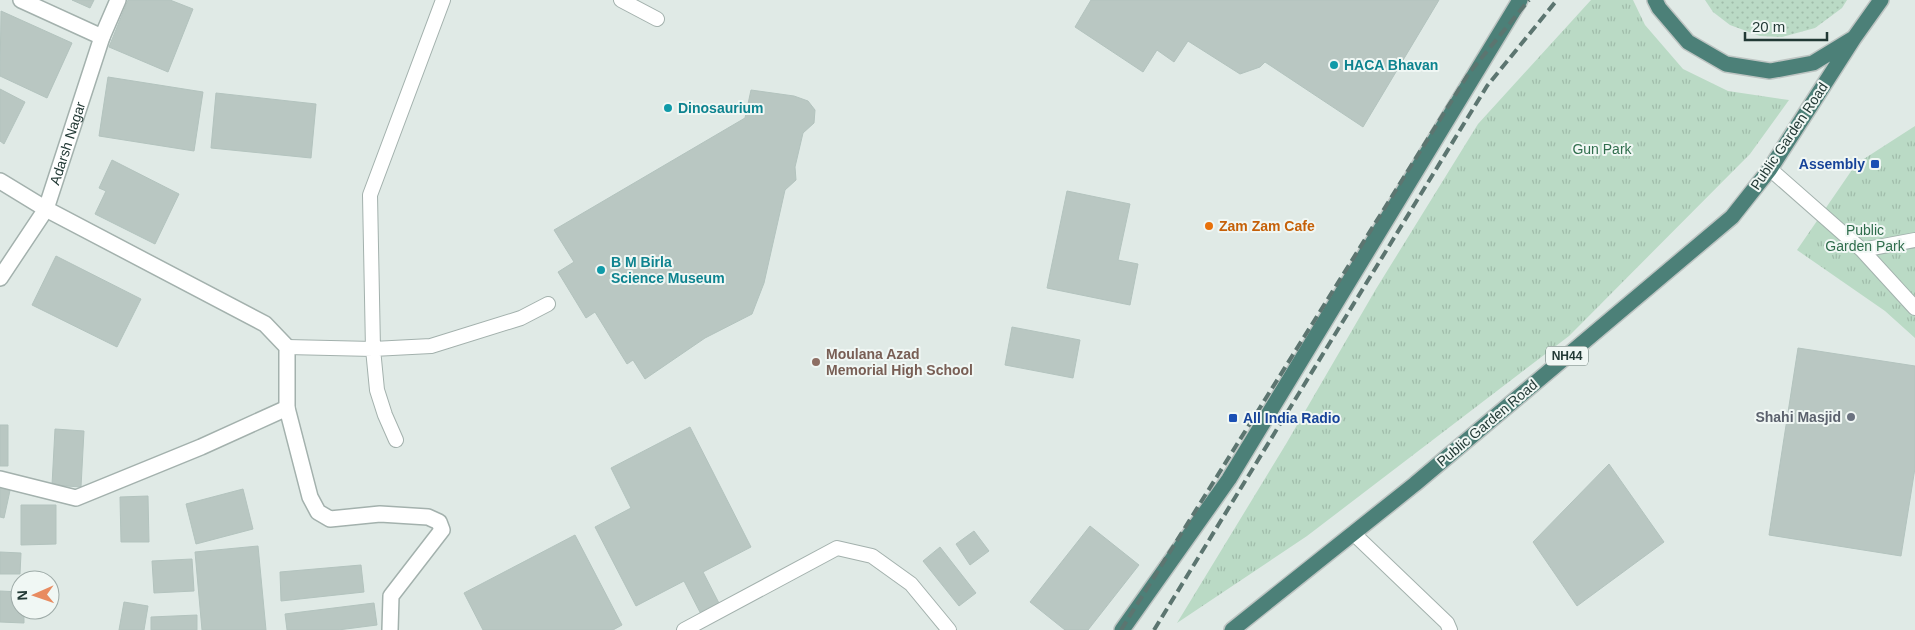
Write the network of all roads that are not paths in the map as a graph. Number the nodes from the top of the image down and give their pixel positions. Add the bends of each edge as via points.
1 (21, 0) edge
2 (118, 0) edge
3 (443, 0) edge
4 (621, 0) edge
5 (1520, 0) edge
6 (1882, 1) edge
7 (1657, 4) edge
8 (657, 19) dead end
9 (102, 37) junction
10 (1854, 38) junction
11 (1770, 169) junction
12 (0, 181) edge
13 (46, 209) junction
14 (1915, 240) edge
15 (1862, 250) junction
16 (0, 278) edge
17 (548, 304) dead end
18 (1915, 308) edge
19 (287, 347) junction
20 (373, 349) junction
21 (286, 408) junction
22 (396, 440) dead end
23 (0, 479) edge
24 (1353, 533) junction
25 (390, 630) edge
26 (684, 630) edge
27 (949, 630) edge
28 (1122, 630) edge
29 (1232, 630) edge
30 (1450, 630) edge

1 - 9 street
2 - 9 street, Adarsh Nagar
3 - 20 lane via 370,195
4 - 8 lane
5 - 28 highway via 1229,479
6 - 10 highway, NH44
7 - 10 highway, NH44 via 1688,42 1726,64 1770,71 1813,63
9 - 13 street, Adarsh Nagar
10 - 11 highway, Public Garden Road / NH44
11 - 15 lane
11 - 24 highway, Public Garden Road / NH44 via 1732,217 1416,484
12 - 13 street
13 - 16 street, Adarsh Nagar
13 - 19 street via 265,324
14 - 15 lane
15 - 18 lane
17 - 20 lane via 521,318 431,346
19 - 20 lane
19 - 21 street
20 - 22 lane via 378,390
21 - 23 street via 76,498
21 - 25 street via 310,497 318,512 330,518 380,514 428,517 439,522 442,530 391,596
24 - 29 highway, Public Garden Road / NH44
24 - 30 lane
26 - 27 lane via 837,548 872,556 910,584

